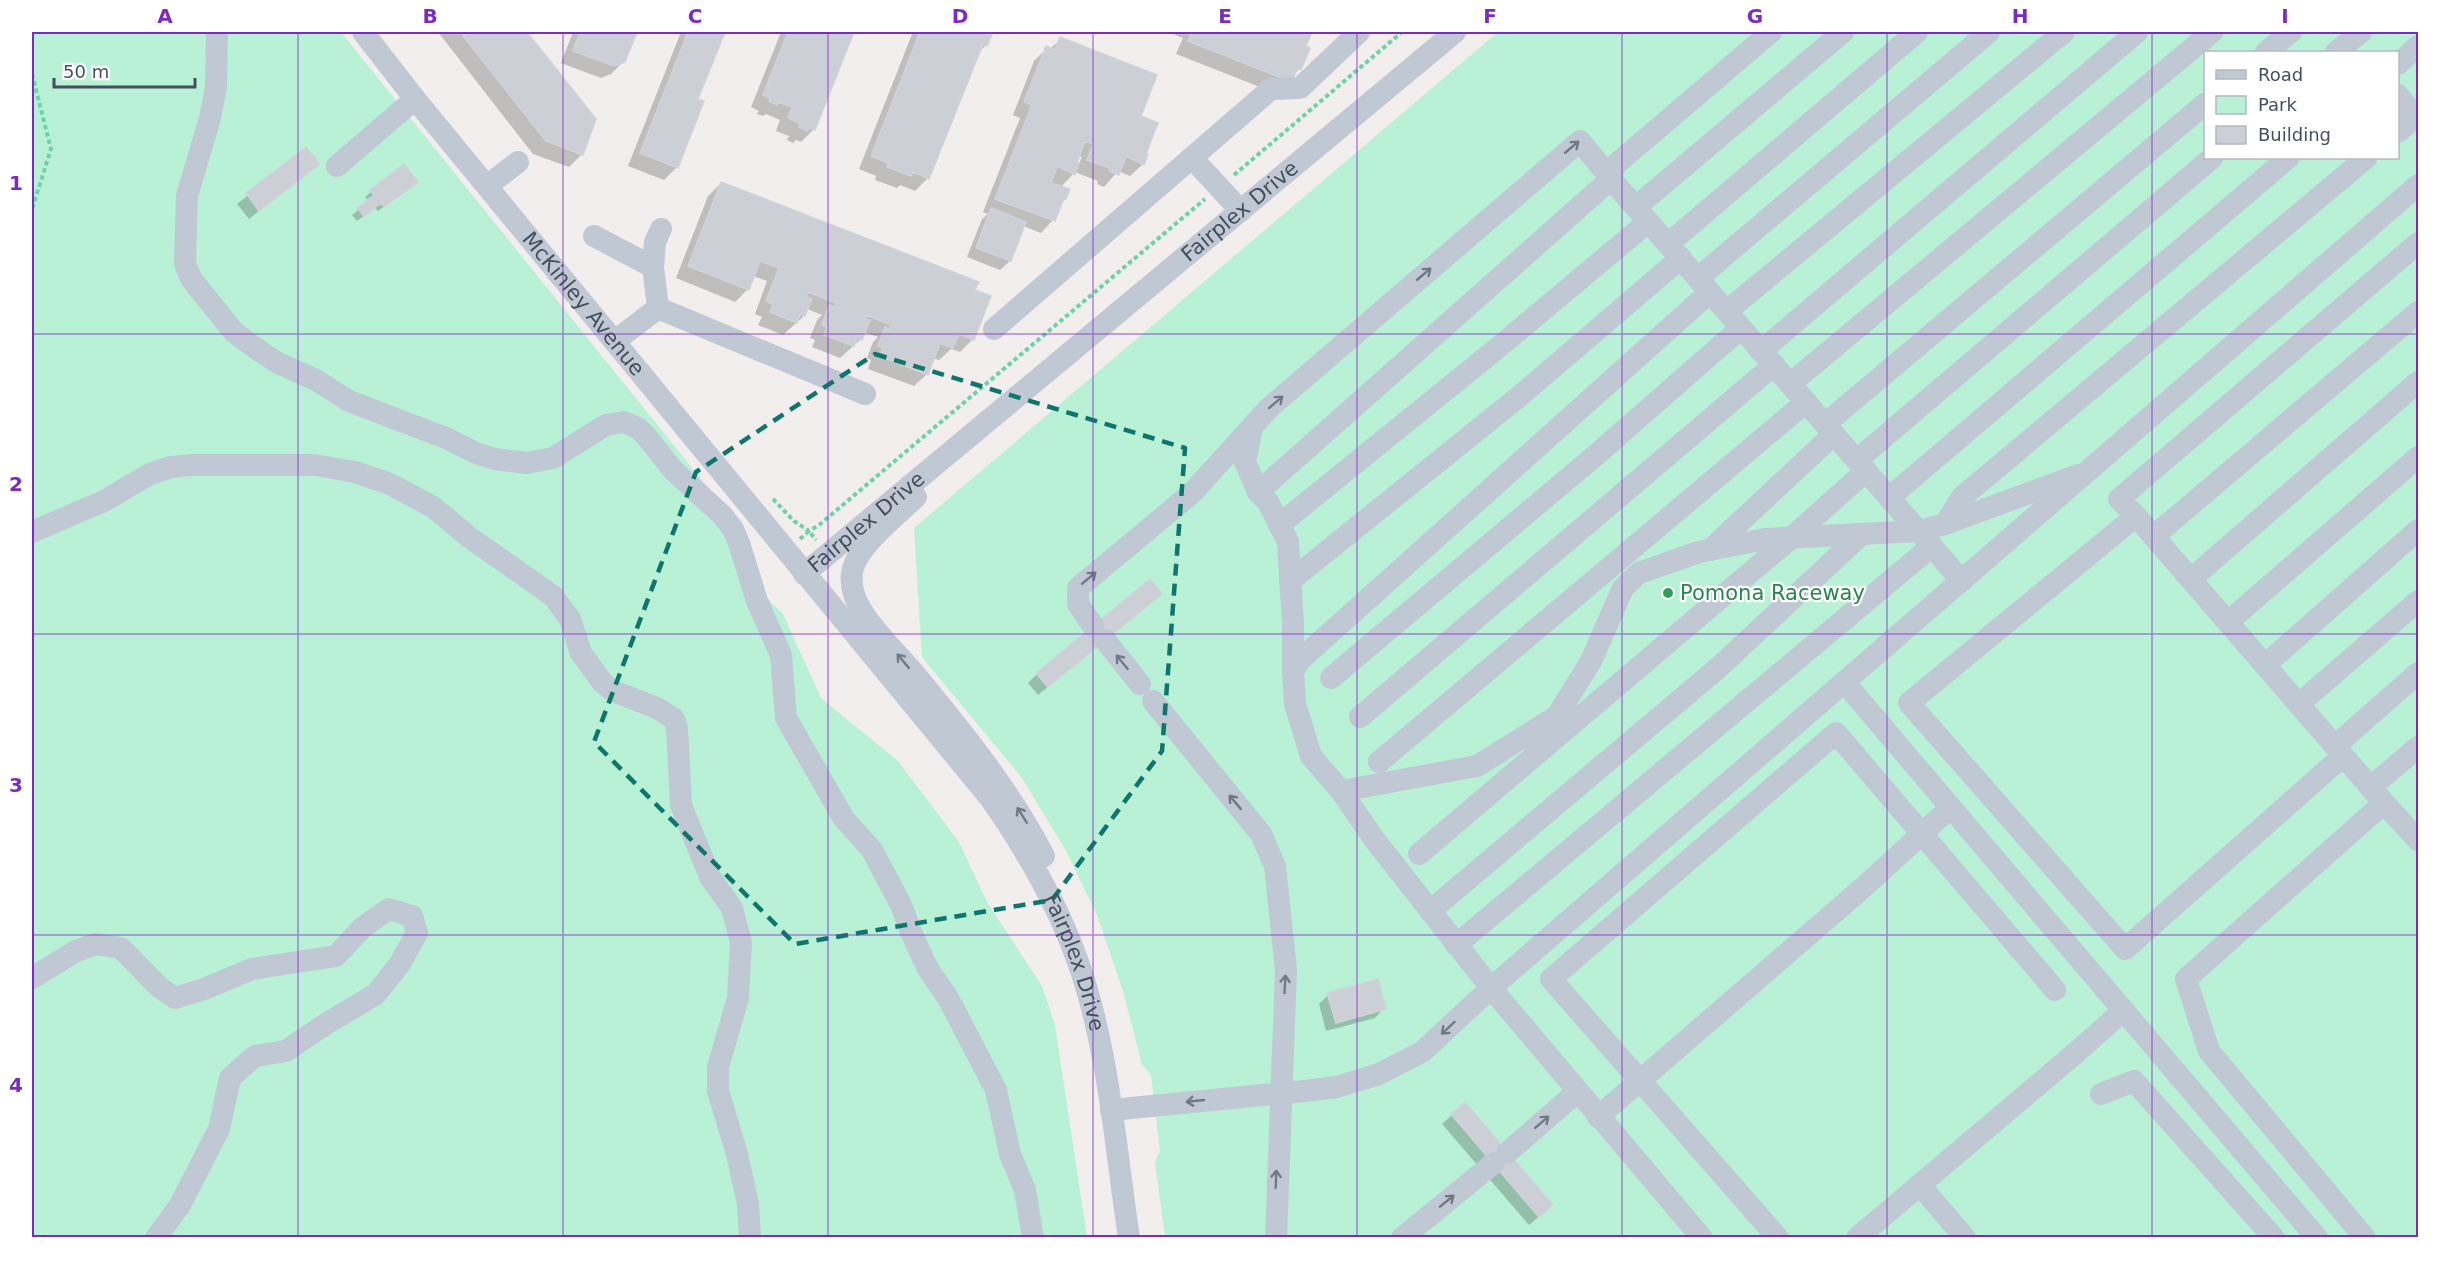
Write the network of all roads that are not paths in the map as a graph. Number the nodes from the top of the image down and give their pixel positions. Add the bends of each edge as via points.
1 (217, 32) edge
2 (363, 32) edge
3 (1359, 32) edge
4 (1455, 32) edge
5 (1771, 32) edge
6 (1843, 32) edge
7 (1917, 32) edge
8 (1989, 32) edge
9 (2064, 32) edge
10 (2137, 32) edge
11 (2212, 32) edge
12 (2291, 32) edge
13 (2418, 46) edge
14 (2267, 51) edge
15 (2399, 62) edge
16 (2399, 97) edge
17 (415, 99) junction
18 (2204, 104) edge
19 (2417, 117) edge
20 (2399, 130) edge
21 (1192, 158) junction
22 (2211, 159) edge
23 (2287, 159) edge
24 (2365, 159) edge
25 (518, 162) dead end
26 (337, 166) dead end
27 (1611, 179) junction
28 (487, 186) junction
29 (2418, 186) edge
30 (1241, 211) junction
31 (1642, 214) junction
32 (661, 229) dead end
33 (594, 236) dead end
34 (2418, 243) edge
35 (1675, 251) junction
36 (653, 267) junction
37 (1704, 285) junction
38 (658, 308) junction
39 (2418, 312) edge
40 (1734, 319) junction
41 (994, 329) dead end
42 (615, 341) junction
43 (1767, 358) junction
44 (2418, 382) edge
45 (1790, 384) junction
46 (865, 394) dead end
47 (1806, 402) junction
48 (1252, 427) junction
49 (1830, 429) junction
50 (963, 441) junction
51 (2418, 457) edge
52 (1861, 465) junction
53 (2091, 470) junction
54 (1258, 492) junction
55 (1890, 497) junction
56 (2136, 516) junction
57 (1945, 524) junction
58 (1279, 525) junction
59 (2418, 530) edge
60 (32, 532) edge
61 (1862, 534) junction
62 (2154, 536) junction
63 (1791, 538) junction
64 (1925, 539) junction
65 (1710, 550) junction
66 (804, 574) junction
67 (2191, 579) junction
68 (1290, 580) junction
69 (1962, 581) junction
70 (2418, 601) edge
71 (2228, 622) junction
72 (2265, 665) junction
73 (1293, 670) junction
74 (2418, 673) edge
75 (1331, 678) dead end
76 (1845, 683) junction
77 (2299, 704) junction
78 (1360, 717) dead end
79 (2418, 747) edge
80 (2339, 751) junction
81 (1379, 762) dead end
82 (1341, 791) junction
83 (2377, 795) junction
84 (1951, 807) junction
85 (1922, 835) junction
86 (2418, 840) edge
87 (1419, 854) dead end
88 (1430, 911) junction
89 (1456, 945) junction
90 (32, 978) edge
91 (1491, 988) junction
92 (2055, 990) dead end
93 (2124, 1010) junction
94 (1096, 1025) junction
95 (1640, 1079) junction
96 (1577, 1092) junction
97 (2101, 1094) dead end
98 (1111, 1110) junction
99 (1598, 1117) junction
100 (1920, 1185) junction
101 (156, 1238) edge
102 (750, 1238) edge
103 (1033, 1238) edge
104 (1129, 1238) edge
105 (1275, 1238) edge
106 (1402, 1238) edge
107 (1702, 1238) edge
108 (1778, 1238) edge
109 (1857, 1238) edge
110 (1965, 1238) edge
111 (2274, 1238) edge
112 (2317, 1238) edge
113 (2365, 1238) edge

1 - 103 street via 216,87 187,196 185,264 192,280 234,332 276,362 349,401 476,453 527,463 553,458 606,425 624,422 638,428 674,470 722,515 740,543 756,601 782,655 786,718 844,819 872,850 901,904 928,969 954,1007 996,1090 1010,1154 1025,1190
2 - 17 street, McKinley Avenue
3 - 21 street via 1300,88 1271,89
4 - 30 street, Fairplex Drive
5 - 27 street via 1614,166
6 - 31 street
7 - 35 street
8 - 37 street
9 - 40 street
10 - 43 street
11 - 45 street
12 - 14 street
13 - 15 street
16 - 19 street
17 - 26 street
17 - 28 street, McKinley Avenue
18 - 49 street
19 - 20 street
21 - 30 street
21 - 41 street
22 - 52 street
23 - 55 street
24 - 57 street via 1962,497
25 - 28 street
27 - 31 street
48 -> 27 street via 1346,340 1580,141
27 - 54 street
28 - 42 street, McKinley Avenue
29 - 53 street
30 - 50 street, Fairplex Drive
31 - 35 street
31 - 58 street via 1500,346
32 - 36 street via 655,242
33 - 36 street
34 - 56 street via 2120,499
35 - 37 street
35 - 68 street via 1521,395
36 - 38 street
37 - 40 street
37 - 73 street
38 - 42 street
38 - 46 street
39 - 62 street
40 - 43 street
40 - 75 street via 1596,455
42 - 66 street, McKinley Avenue
43 - 45 street
43 - 78 street
44 - 67 street
45 - 47 street
47 - 49 street
47 - 81 street
48 - 54 street via 1245,462
105 -> 48 street via 1286,970 1275,866 1261,834 1078,604 1078,588 1191,494
49 - 52 street
49 - 65 street
50 - 66 street, Fairplex Drive
94 -> 50 street via 1098,991 1059,885 1024,817 956,725 865,616 852,592 853,568 866,546 920,494
51 - 71 street
52 - 55 street
52 - 63 street
53 - 57 street
53 - 69 street
54 - 58 street via 1268,502
55 - 64 street
56 - 62 street
56 - 80 street via 1909,703 2125,949
57 - 64 street
58 - 68 street via 1288,542
59 - 72 street
60 - 102 street via 171,467 315,465 355,471 433,507 553,596 570,619 581,653 602,682 614,692 657,708 674,719 677,728 681,805 710,877 732,908 741,942 738,998 718,1067 718,1091 748,1204
61 - 63 street
61 - 64 street
61 - 88 street via 1718,668
62 - 67 street
63 - 65 street
63 - 87 street
64 - 69 street
64 - 89 street
65 - 82 street via 1639,573 1623,588 1591,661 1557,716 1477,766
66 - 94 street, Fairplex Drive via 1011,828 1056,909 1077,960
67 - 71 street
68 - 73 street
69 - 76 street
70 - 77 street
71 - 72 street
72 - 77 street
73 - 82 street via 1295,704 1311,756
74 - 80 street
76 - 84 street
76 - 91 street
77 - 80 street
79 - 83 street
80 - 83 street
82 - 88 street
83 - 86 street
83 - 113 street via 2186,979 2209,1051
84 - 85 street
84 - 93 street
85 - 92 street
85 - 95 street
85 - 95 street via 1836,733 1559,972 1551,979
88 - 89 street
89 - 91 street
90 - 101 street via 76,951 96,944 121,948 175,998 252,969 336,956 363,927 389,909 412,916 417,933 376,994 286,1051 255,1056 230,1078 219,1129 180,1205
91 - 96 street
91 -> 98 street, bridge via 1422,1052 1379,1074 1348,1084
93 - 100 street
93 - 112 street
94 - 98 street, Fairplex Drive
95 - 99 street
95 - 108 street
96 - 99 street
106 -> 96 street
97 - 111 street via 2133,1082
98 - 104 street, Fairplex Drive
99 - 107 street
100 - 109 street
100 - 110 street

